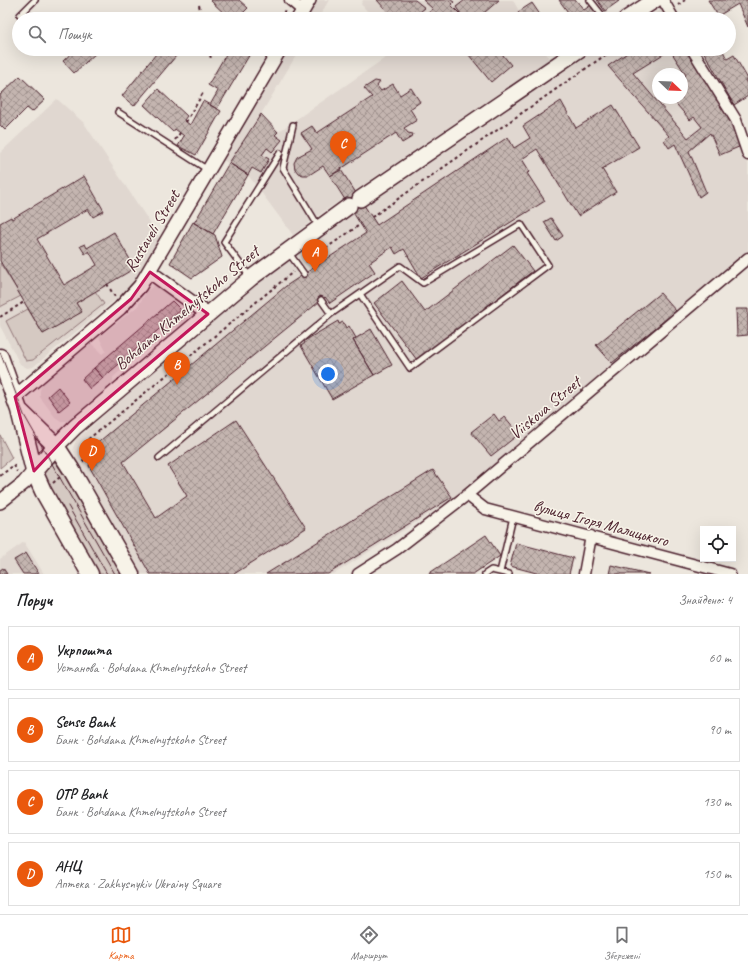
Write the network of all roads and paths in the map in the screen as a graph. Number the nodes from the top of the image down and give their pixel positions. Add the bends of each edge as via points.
1 (35, 0) edge
2 (290, 0) edge
3 (590, 0) edge
4 (663, 0) edge
5 (647, 4) edge
6 (199, 5) dead end
7 (303, 10) edge
8 (23, 12) edge
9 (200, 12) edge
10 (599, 12) edge
11 (636, 12) edge
12 (670, 12) edge
13 (210, 56) edge
14 (276, 56) edge
15 (570, 56) edge
16 (604, 56) edge
17 (696, 56) edge
18 (211, 59) dead end
19 (203, 93) dead end
20 (118, 112) dead end
21 (186, 122) dead end
22 (293, 125) dead end
23 (280, 153) dead end
24 (748, 155) edge
25 (209, 170) junction
26 (372, 217) dead end
27 (361, 224) dead end
28 (319, 228) junction
29 (288, 250) junction
30 (748, 258) edge
31 (299, 267) junction
32 (150, 272) junction
33 (304, 274) dead end
34 (251, 278) junction
35 (107, 284) dead end
36 (360, 294) junction
37 (115, 297) dead end
38 (321, 300) dead end
39 (24, 302) dead end
40 (208, 314) junction
41 (331, 314) junction
42 (0, 317) edge
43 (0, 357) edge
44 (17, 403) junction
45 (56, 446) junction
46 (159, 458) dead end
47 (83, 462) dead end
48 (34, 471) junction
49 (18, 474) dead end
50 (64, 474) dead end
51 (0, 476) edge
52 (49, 487) dead end
53 (468, 495) junction
54 (0, 502) edge
55 (513, 517) junction
56 (591, 536) junction
57 (500, 572) junction
58 (362, 573) edge
59 (90, 574) edge
60 (132, 574) edge
61 (485, 574) edge
62 (509, 574) edge
63 (584, 574) edge
64 (730, 574) edge

1 - 8 lane
2 - 7 street
3 - 10 lane
4 - 12 street
5 - 11 main road
6 - 9 path
13 - 18 path
14 - 25 street, Rustaveli Street
15 - 28 main road, Bohdana Khmelnytskoho Street
16 - 26 path
17 - 24 street via 736,120
19 - 21 path
20 - 25 lane
22 - 28 lane via 283,168
23 - 34 lane via 224,242
25 - 32 street, Rustaveli Street
27 - 31 path
28 - 29 main road, Bohdana Khmelnytskoho Street
29 - 31 lane
29 - 34 main road, Bohdana Khmelnytskoho Street
30 - 53 street, Viiskova Street
31 - 33 lane
31 - 47 path via 86,441
32 - 40 street
32 - 44 street, Rustaveli Street via 131,299
34 - 40 main road, Bohdana Khmelnytskoho Street
35 - 37 path
36 - 36 lane via 400,266 423,283 521,224 548,265 410,368
36 - 41 lane
38 - 41 lane
39 - 42 path
40 - 45 main road, Bohdana Khmelnytskoho Street via 74,427
41 - 46 lane
43 - 44 main road
44 - 45 main road
44 - 48 main road
45 - 48 main road
45 - 60 main road
48 - 54 street via 24,484
48 - 59 main road
49 - 51 path via 14,465
50 - 52 path
53 - 55 street, вулиця Ігоря Малицького via 484,509
53 - 58 street, Viiskova Street
55 - 56 street, вулиця Ігоря Малицького
55 - 57 lane
56 - 63 street
56 - 64 street, вулиця Ігоря Малицького
57 - 61 lane via 491,570
57 - 62 lane

